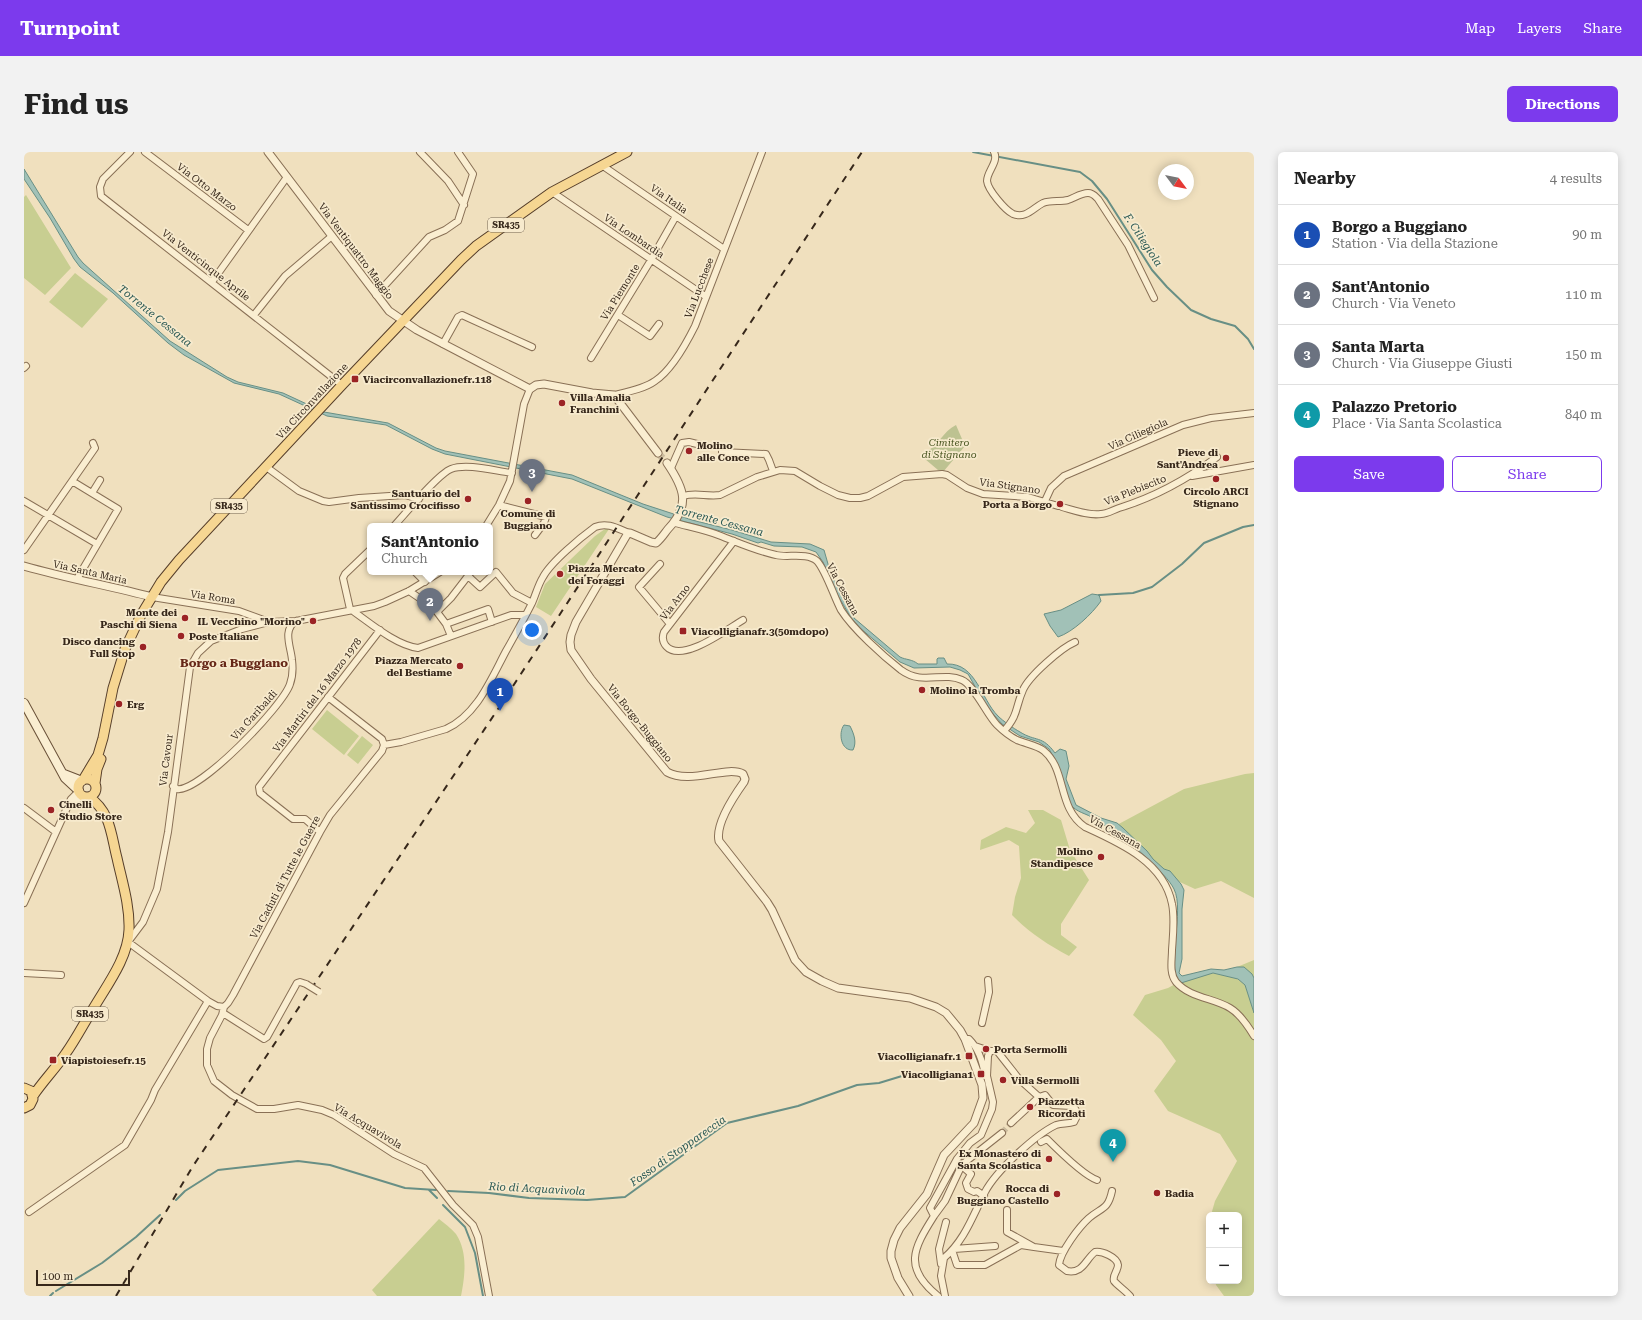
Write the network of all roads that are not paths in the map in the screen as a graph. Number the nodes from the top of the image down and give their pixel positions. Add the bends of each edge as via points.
1 (130, 152) edge
2 (145, 152) edge
3 (268, 152) edge
4 (420, 152) edge
5 (458, 152) edge
6 (627, 152) edge
7 (762, 152) edge
8 (994, 152) edge
9 (603, 166) junction
10 (287, 177) junction
11 (552, 192) junction
12 (464, 205) junction
13 (676, 216) junction
14 (248, 230) junction
15 (332, 236) junction
16 (724, 249) junction
17 (651, 260) junction
18 (212, 282) junction
19 (376, 295) junction
20 (706, 296) junction
21 (1154, 298) dead end
22 (254, 315) junction
23 (618, 315) junction
24 (403, 321) junction
25 (658, 324) dead end
26 (443, 344) junction
27 (532, 347) dead end
28 (592, 358) dead end
29 (342, 385) junction
30 (530, 389) junction
31 (614, 395) junction
32 (1254, 413) edge
33 (93, 443) dead end
34 (705, 446) dead end
35 (722, 452) dead end
36 (658, 453) tunnel mouth
37 (1217, 457) dead end
38 (669, 465) joint
39 (1254, 465) edge
40 (268, 469) dead end
41 (772, 471) junction
42 (512, 473) junction
43 (1191, 476) junction
44 (100, 480) dead end
45 (72, 481) junction
46 (92, 494) junction
47 (683, 496) junction
48 (419, 499) junction
49 (24, 501) edge
50 (1045, 501) junction
51 (499, 505) junction
52 (48, 515) junction
53 (397, 523) edge
54 (488, 523) edge
55 (675, 523) junction
56 (629, 533) junction
57 (535, 535) dead end
58 (734, 542) junction
59 (97, 544) junction
60 (24, 550) edge
61 (367, 553) edge
62 (660, 564) dead end
63 (24, 566) edge
64 (418, 575) edge
65 (436, 575) edge
66 (468, 575) edge
67 (470, 575) edge
68 (493, 575) edge
69 (493, 575) edge
70 (77, 579) junction
71 (425, 582) junction
72 (409, 591) junction
73 (152, 598) junction
74 (532, 603) junction
75 (350, 609) junction
76 (437, 612) junction
77 (527, 613) junction
78 (743, 620) dead end
79 (296, 621) junction
80 (269, 622) junction
81 (492, 622) junction
82 (446, 624) junction
83 (670, 624) junction
84 (380, 630) junction
85 (451, 636) junction
86 (1075, 642) dead end
87 (328, 697) junction
88 (24, 702) edge
89 (1004, 731) junction
90 (103, 738) junction
91 (384, 745) junction
92 (63, 774) junction
93 (82, 780) junction
94 (173, 786) junction
95 (88, 792) junction
96 (24, 808) edge
97 (56, 832) junction
98 (320, 832) junction
99 (24, 903) edge
100 (128, 942) junction
101 (24, 973) edge
102 (61, 975) dead end
103 (988, 980) dead end
104 (319, 992) dead end
105 (208, 1001) junction
106 (223, 1010) junction
107 (982, 1023) dead end
108 (1254, 1036) edge
109 (965, 1039) junction
110 (975, 1046) junction
111 (990, 1051) junction
112 (985, 1064) junction
113 (43, 1081) junction
114 (985, 1081) junction
115 (25, 1088) edge
116 (33, 1096) junction
117 (1037, 1096) junction
118 (24, 1108) edge
119 (1011, 1124) tunnel mouth
120 (1002, 1133) tunnel mouth
121 (1041, 1142) dead end
122 (962, 1166) junction
123 (1096, 1180) dead end
124 (1112, 1191) dead end
125 (984, 1196) junction
126 (1008, 1210) dead end
127 (29, 1212) dead end
128 (934, 1216) junction
129 (946, 1222) dead end
130 (995, 1246) dead end
131 (1034, 1247) junction
132 (953, 1251) junction
133 (1063, 1251) junction
134 (942, 1265) junction
135 (489, 1296) edge
136 (909, 1296) edge
137 (938, 1296) edge
138 (945, 1296) edge
139 (1130, 1296) edge

1 - 18 street, Via Venticinque Aprile via 103,179 100,187 101,196
2 - 14 street, Via Otto Marzo
3 - 10 street, Via Ventiquattro Maggio
4 - 12 street via 448,181
5 - 12 street via 473,174
6 - 9 main road, Via Circonvallazione / SR435
7 - 16 street, Via Lucchese
8 - 21 street via 994,163 987,180 989,188 1007,210 1019,216 1028,214 1043,204 1087,193 1093,194 1128,245
9 - 11 main road, Via Circonvallazione / SR435
9 - 13 street, Via Italia
10 - 14 street
10 - 15 street, Via Ventiquattro Maggio
11 - 17 street, Via Lombardia
11 - 24 main road, Via Circonvallazione / SR435 via 476,246
12 - 19 street via 458,220 445,230 429,237
13 - 16 street, Via Italia
13 - 17 street, Via Piemonte
14 - 18 street
15 - 19 street, Via Ventiquattro Maggio
15 - 22 street via 285,276
16 - 20 street, Via Lucchese
17 - 20 street, Via Lombardia
17 - 23 street, Via Piemonte
18 - 22 street, Via Venticinque Aprile
19 - 24 street, Via Ventiquattro Maggio via 389,311
20 - 31 street, Via Lucchese via 688,340 663,374 646,386
22 - 29 street, Via Venticinque Aprile
23 - 25 street via 650,336
23 - 28 street, Via Piemonte
24 - 26 street, Via Ventiquattro Maggio
24 - 29 main road, Via Circonvallazione / SR435
26 - 27 street via 458,317 462,315
26 - 30 street, Via Ventiquattro Maggio
29 - 73 main road, Via Circonvallazione / SR435 via 179,560
30 - 31 street via 544,384
30 - 42 street via 524,404
31 - 36 street
32 - 50 street, Via Ciliegiola via 1210,418 1176,428 1064,476 1051,488
33 - 45 street via 94,448
34 - 38 street via 682,443
35 - 41 street via 766,454
37 - 43 street
38 - 47 street via 677,476
39 - 43 street
40 - 48 street via 299,491 323,501 405,495
41 - 47 street, Via Stignano via 720,495 698,493
41 - 50 street, Via Stignano via 795,471 820,486 846,497 868,496 903,477 942,474 983,494 1028,497
42 - 48 street via 464,467 450,469
42 - 51 street
43 - 50 street, Via Plebiscito via 1151,497 1101,514 1087,513
44 - 46 street
45 - 46 street
45 - 52 street
46 - 59 street via 118,509
47 - 55 street via 683,507
48 - 53 street
49 - 52 street
51 - 54 street
51 - 57 street via 546,518
52 - 59 street
52 - 60 street
55 - 56 street via 656,543
55 - 58 street, Via Cessana via 711,532
56 - 74 street via 604,524 595,527 544,575
56 - 109 street, Via Borgo-Buggiano via 583,607 571,635 571,650 579,663 667,772 682,776 732,772 743,774 744,782 722,821 719,841 772,910 799,965 812,976 838,988 910,998 936,1007 946,1013
58 - 83 street, Via Arno
58 - 89 street, Via Cessana via 778,556 814,560 849,622 900,669 913,677 963,680 994,722
59 - 70 street
61 - 75 street via 343,578
62 - 83 street via 638,587
63 - 70 street, Via Santa Maria
64 - 71 street
65 - 71 street
66 - 76 street
67 - 69 street via 480,587
68 - 74 street via 496,572 513,593
70 - 73 street, Via Santa Maria
71 - 72 street
72 - 75 street via 374,606
72 - 76 street
73 - 80 street, Via Roma via 239,611
73 - 90 main road, Via Circonvallazione / SR435 via 122,655
74 - 77 street
75 - 79 street
75 - 84 street
76 - 82 street
77 - 81 street via 511,615
77 - 91 street via 482,695 465,716 446,729
78 - 83 street, Via Arno via 687,651 673,651 664,644 662,638
79 - 80 street
79 - 94 street, Via Garibaldi via 291,625 289,633 292,676 284,697 245,741 210,772 184,789
80 - 94 street, Via Cavour via 231,632 211,642 202,648 193,660 183,707
81 - 82 street via 488,609
81 - 85 street
82 - 85 street
84 - 85 street via 405,645 418,648
84 - 87 street, Via Martiri del 16 Marzo 1978
86 - 89 street via 1061,650 1028,682 1016,714
87 - 91 street via 382,739
87 - 98 street, Via Martiri del 16 Marzo 1978 via 260,787 260,793 293,819 305,819
88 - 92 main road
89 - 108 street, Via Cessana via 1015,739 1040,748 1049,756 1057,772 1068,809 1078,822 1132,851 1157,872 1166,884 1173,909 1173,978 1192,992 1231,1008
90 - 93 main road, Via Circonvallazione / SR435 via 98,755
90 - 95 main road, Via Circonvallazione / SR435 via 104,749
91 - 98 street, Via Caduti di Tutte le Guerre via 382,752 330,815
92 - 93 main road
92 - 95 main road via 69,782
93 - 95 main road, Via Circonvallazione / SR435 via 79,784
93 - 95 main road via 89,779
94 - 100 street, Via Cavour via 168,832 157,889 143,922
95 - 97 street via 74,794
95 - 100 main road, SR435 via 107,810 126,901
96 - 97 street
97 - 99 street
98 - 106 street, Via Caduti di Tutte le Guerre
100 - 105 street
100 - 113 main road, SR435 via 115,971 67,1052
101 - 102 street
103 - 107 street via 989,992
104 - 106 street, bridge via 306,984 297,983 264,1039
105 - 106 street
105 - 127 street via 125,1145
106 - 135 street, Via Acquavivola via 206,1049 207,1065 214,1081 257,1109 298,1105 322,1110 394,1154 424,1168 473,1226 478,1238
109 - 110 street via 969,1039
109 - 114 street
110 - 111 street
110 - 112 street
111 - 112 street
111 - 117 street via 997,1051 1019,1080
112 - 114 street
113 - 115 main road, SR435
113 - 116 main road, SR435
114 - 128 street via 993,1102 992,1109 982,1135 964,1150 930,1208
114 - 136 street via 983,1098 974,1123 944,1155 927,1194 900,1228 894,1240 891,1258 898,1278
115 - 116 main road, SR435 via 31,1091
116 - 118 main road, SR435 via 30,1105
117 - 119 street
117 - 125 street via 1045,1095 1053,1105 1074,1107 1077,1116 1074,1122 1054,1126 1032,1141 994,1179
120 - 122 street
121 - 123 street via 1047,1139 1057,1150
122 - 125 street via 971,1174 966,1186
122 - 128 street via 945,1201
124 - 133 street via 1107,1206 1086,1222
125 - 132 street
126 - 131 street via 1007,1232
128 - 137 street via 918,1242 914,1266 925,1284
129 - 134 street via 939,1249
130 - 132 street
131 - 132 street via 1021,1245 985,1265 957,1265
131 - 133 street
132 - 134 street via 944,1258
133 - 139 street via 1059,1265 1067,1271 1084,1267 1095,1252 1106,1253 1118,1265 1114,1275 1115,1282
134 - 138 street via 941,1276

